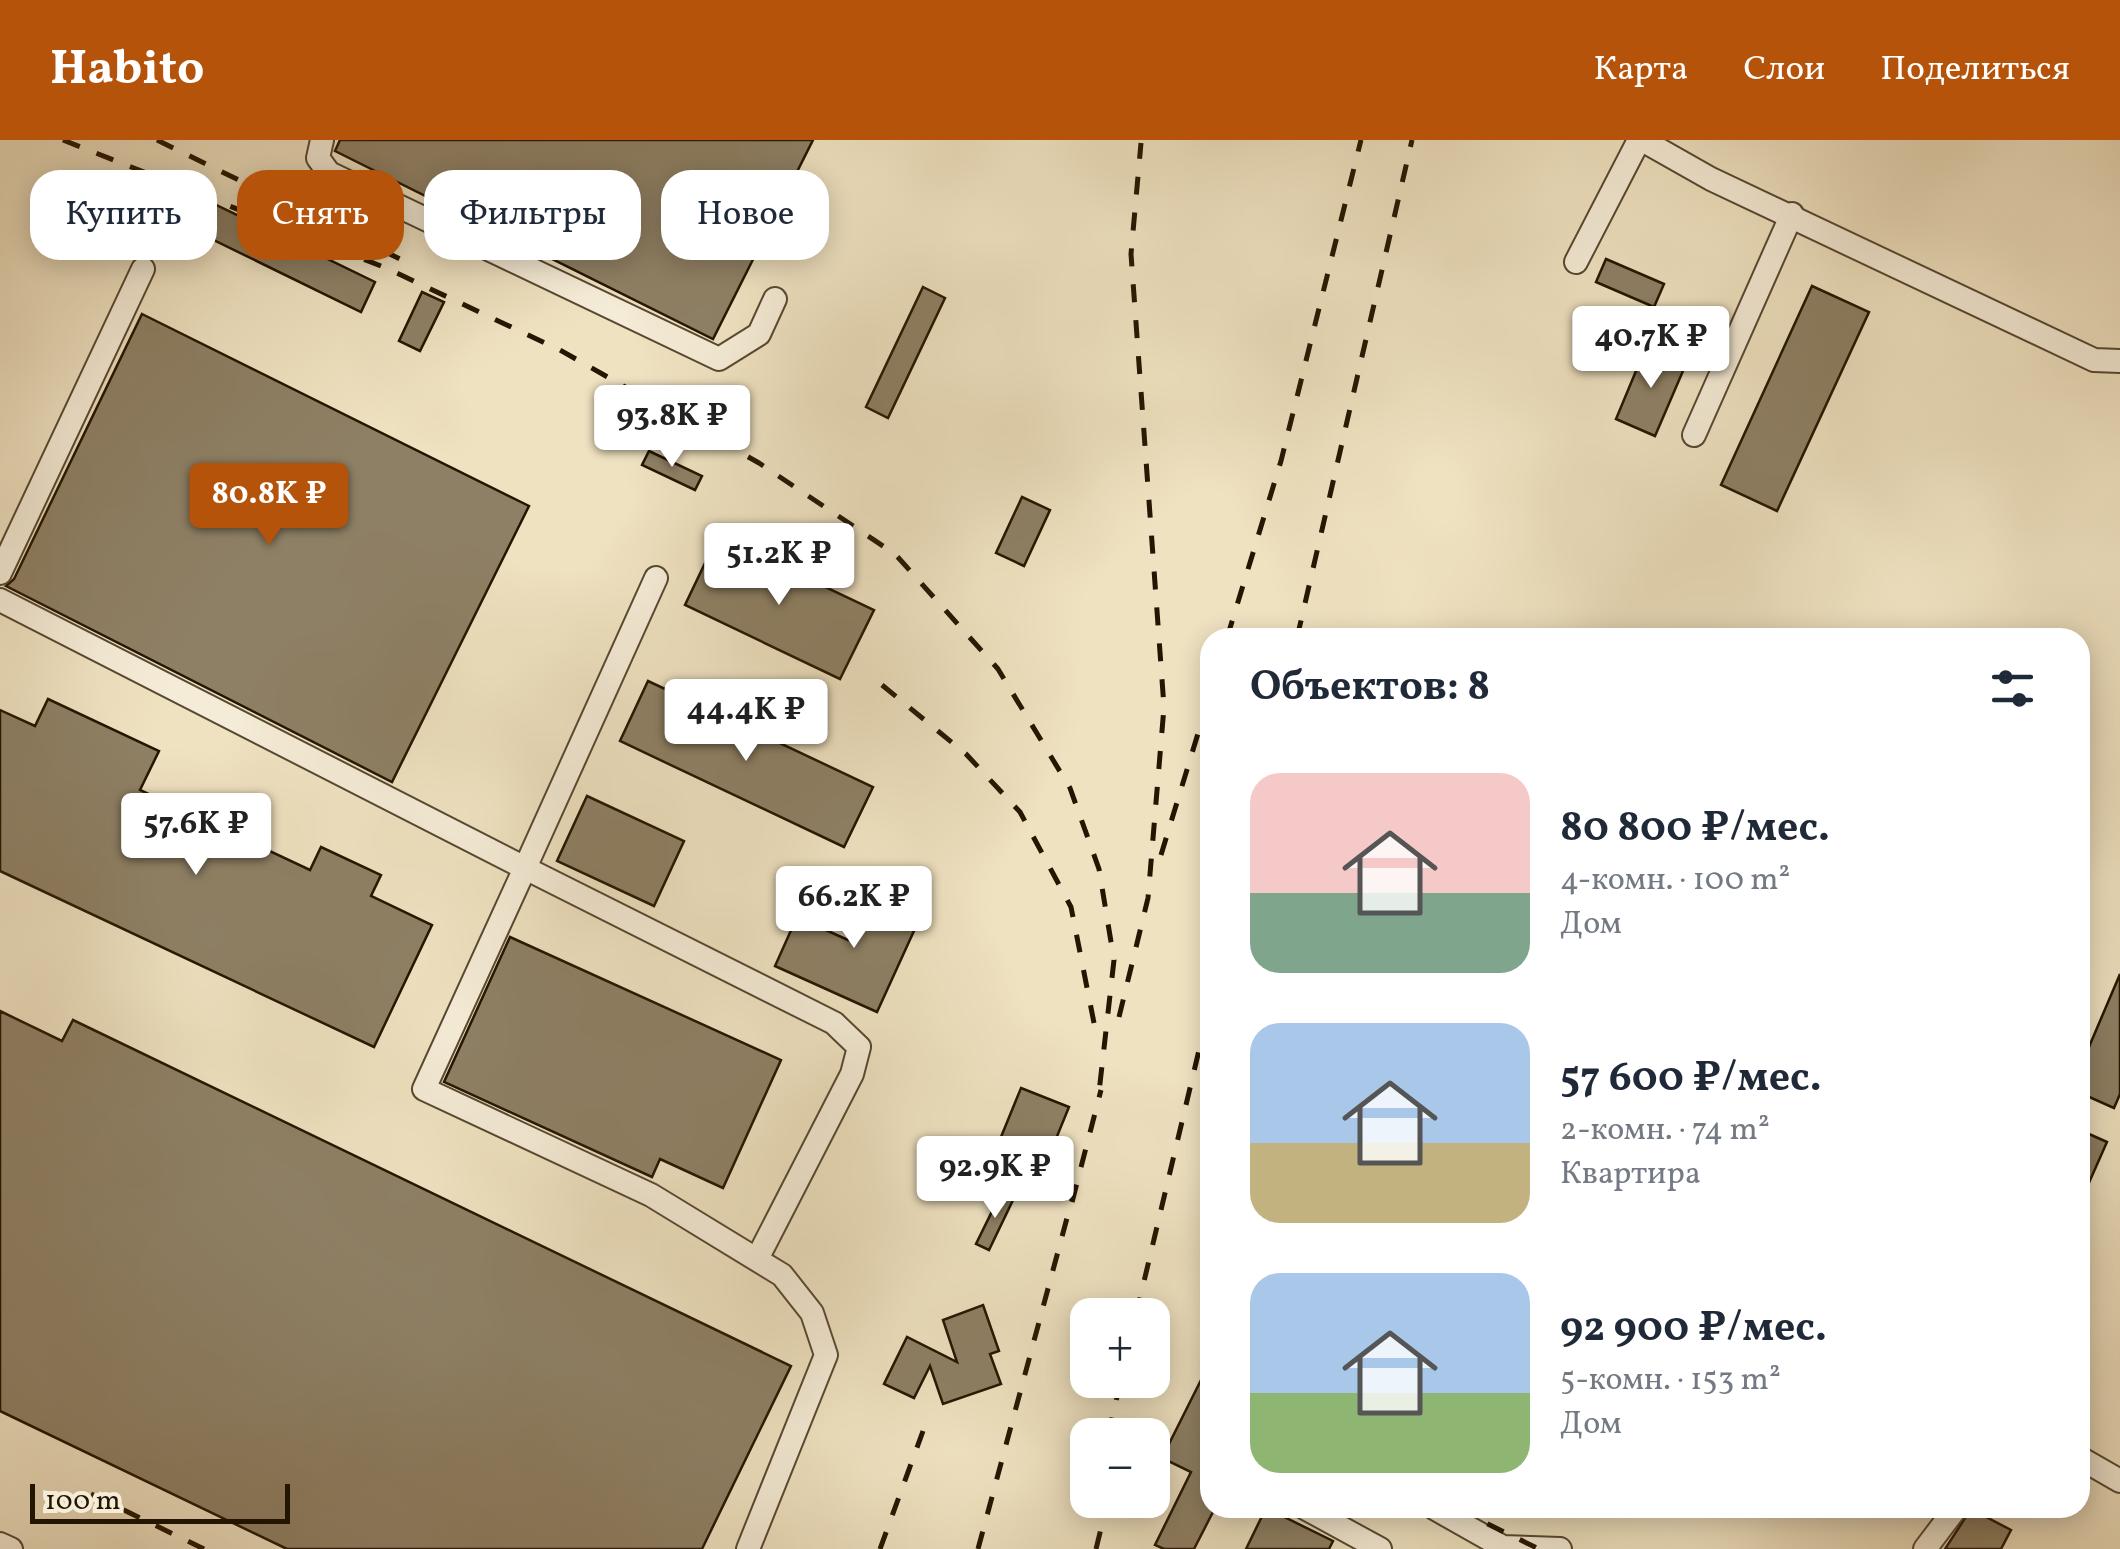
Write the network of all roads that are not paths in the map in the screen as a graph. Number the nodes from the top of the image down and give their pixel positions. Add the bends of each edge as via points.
1 (322, 140) edge
2 (1641, 140) edge
3 (1792, 214) junction
4 (1576, 262) dead end
5 (143, 269) dead end
6 (775, 300) dead end
7 (2120, 361) edge
8 (1694, 435) dead end
9 (0, 572) edge
10 (656, 578) dead end
11 (0, 600) edge
12 (525, 868) junction
13 (757, 1259) junction
14 (2090, 1464) edge
15 (2120, 1481) edge
16 (1323, 1518) edge
17 (1452, 1518) edge
18 (1948, 1518) edge
19 (0, 1544) edge
20 (11, 1549) edge
21 (748, 1549) edge
22 (1380, 1549) edge
23 (1560, 1549) edge
24 (1925, 1549) edge

1 - 6 lane via 318,158 328,172 719,359 759,334
2 - 3 lane
2 - 4 lane
3 - 7 lane via 2094,360
3 - 8 lane
5 - 9 lane
10 - 12 lane
11 - 12 lane
12 - 13 lane via 834,1022 858,1047 852,1074
12 - 13 lane via 424,1089 651,1195
13 - 21 lane via 782,1275 812,1313 826,1355
14 - 15 lane
16 - 22 lane
17 - 23 lane via 1503,1547
18 - 24 lane
19 - 20 lane

